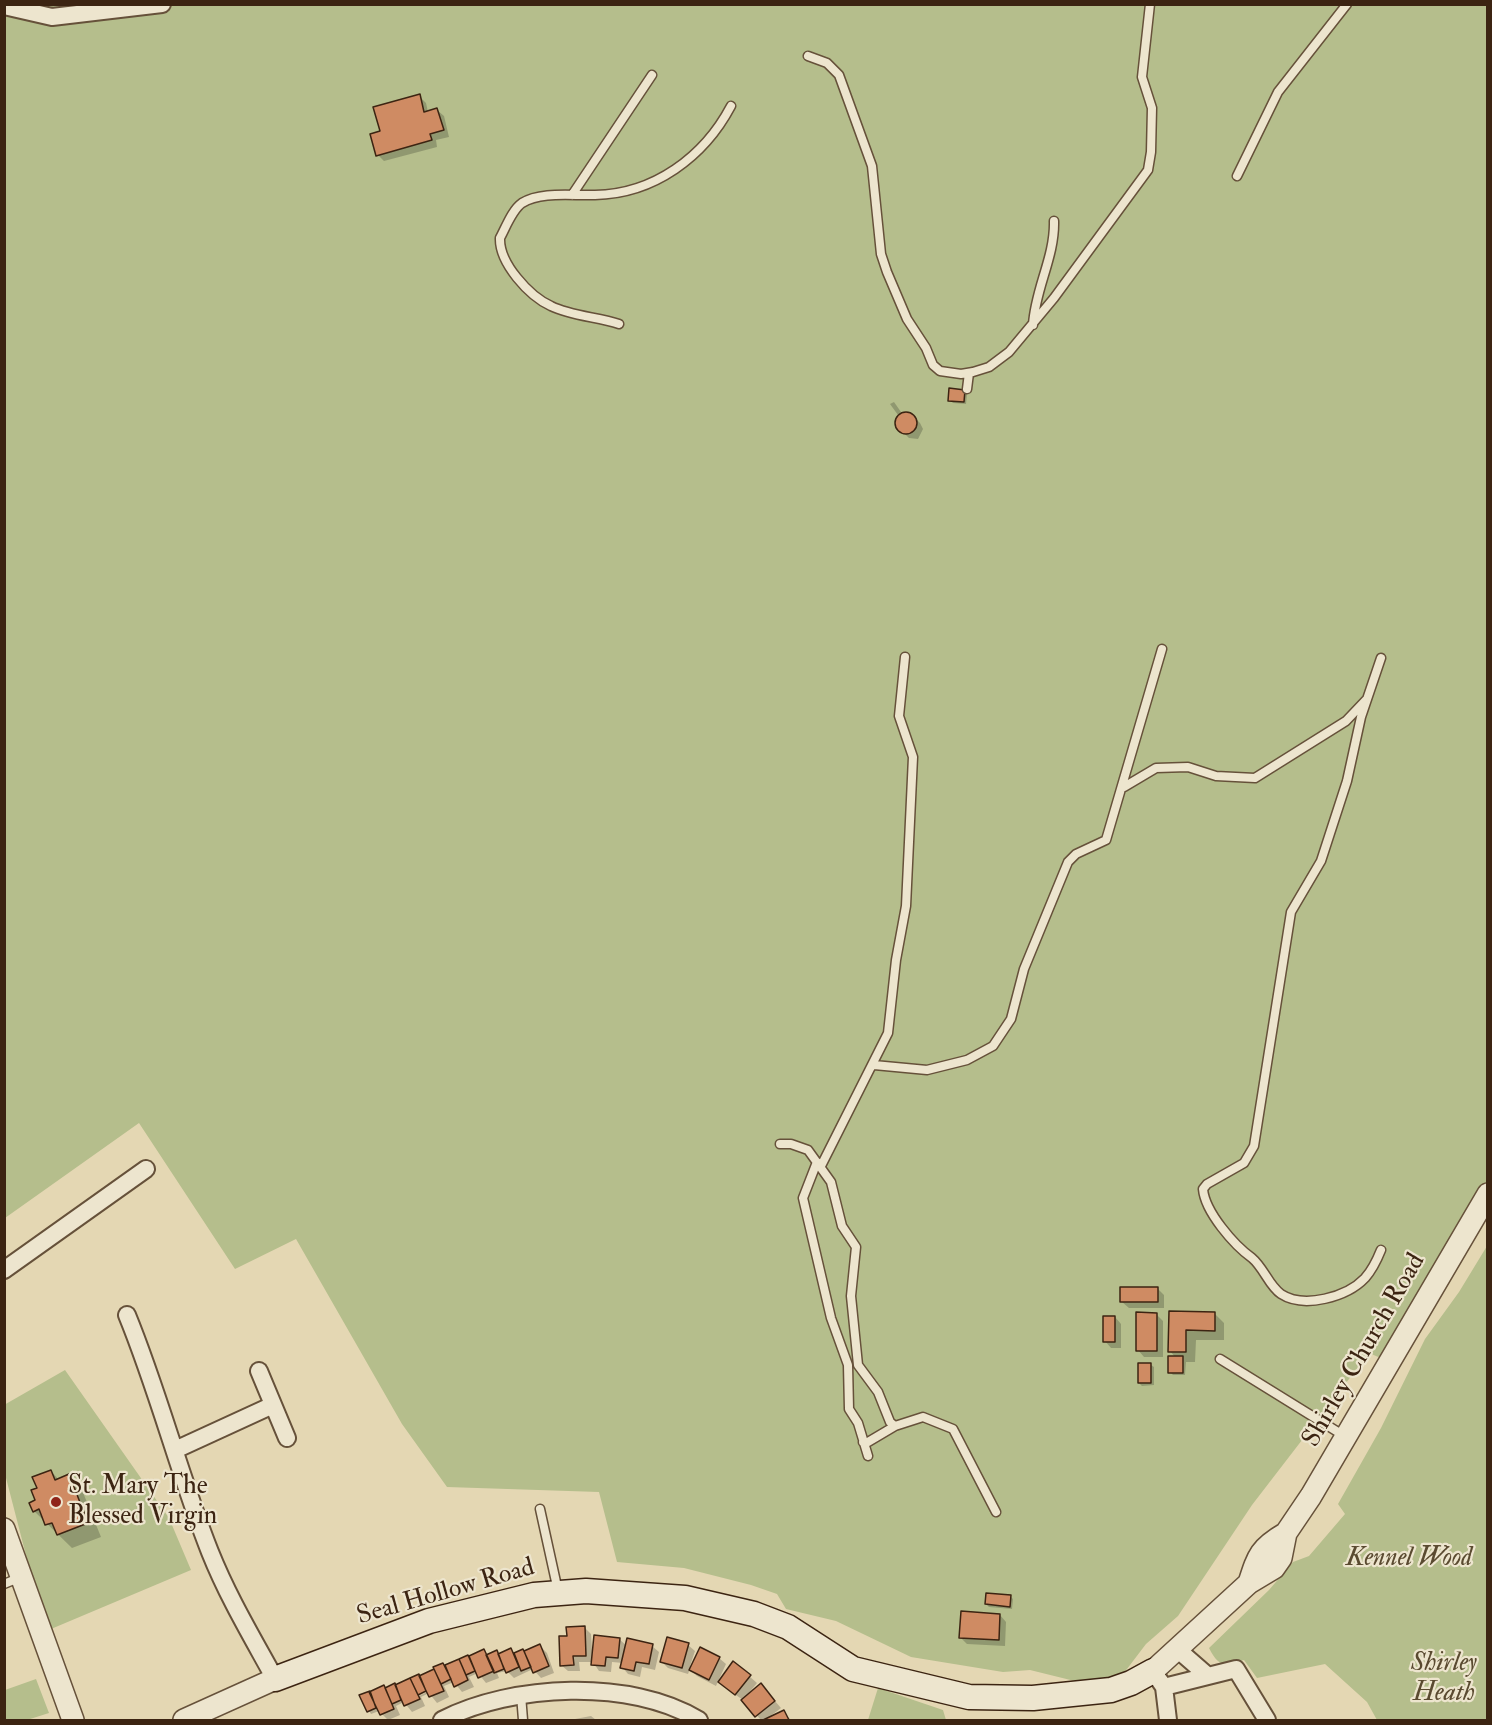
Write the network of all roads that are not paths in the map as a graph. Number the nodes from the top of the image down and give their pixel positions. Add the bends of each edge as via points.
1 (162, 4) edge
2 (1150, 4) edge
3 (1347, 4) edge
4 (4, 6) edge
5 (808, 56) dead end
6 (652, 75) dead end
7 (731, 106) dead end
8 (1238, 176) dead end
9 (572, 195) junction
10 (1054, 220) dead end
11 (619, 324) dead end
12 (1033, 325) junction
13 (969, 373) junction
14 (967, 389) dead end
15 (1162, 649) dead end
16 (905, 657) dead end
17 (1380, 658) dead end
18 (1368, 697) junction
19 (1124, 787) junction
20 (874, 1065) junction
21 (780, 1144) dead end
22 (819, 1164) junction
23 (146, 1169) dead end
24 (1488, 1194) edge
25 (1381, 1250) dead end
26 (4, 1270) edge
27 (127, 1315) dead end
28 (1220, 1359) dead end
29 (259, 1371) dead end
30 (273, 1405) junction
31 (896, 1426) junction
32 (1346, 1437) junction
33 (287, 1438) dead end
34 (863, 1442) junction
35 (175, 1450) junction
36 (868, 1456) dead end
37 (540, 1509) dead end
38 (996, 1512) dead end
39 (4, 1529) edge
40 (13, 1580) edge
41 (558, 1591) junction
42 (1177, 1649) junction
43 (1208, 1676) junction
44 (274, 1679) junction
45 (1158, 1679) junction
46 (521, 1695) junction
47 (73, 1720) edge
48 (184, 1720) edge
49 (442, 1720) edge
50 (523, 1720) edge
51 (699, 1720) edge
52 (1168, 1720) edge
53 (1268, 1720) edge

1 - 4 street via 52,17
2 - 12 lane via 1142,77 1152,108 1148,170
3 - 8 lane via 1278,92
5 - 13 lane via 827,63 839,75 856,119 872,166 881,254 907,319 933,365 940,371
6 - 9 lane
7 - 9 lane via 707,143 656,181 625,193
9 - 11 lane via 546,196 519,205 500,238 504,259 552,307
10 - 12 lane via 1055,239
12 - 13 lane via 998,361
13 - 14 lane
15 - 19 lane
16 - 20 lane via 900,716 913,757 906,906 888,1033
17 - 18 lane
18 - 19 lane via 1346,721 1255,778 1216,776 1188,767 1156,768
18 - 25 lane via 1321,861 1291,912 1254,1146 1244,1163 1203,1189 1210,1209 1236,1247 1262,1269 1276,1290 1290,1298 1317,1300 1351,1289 1373,1268
19 - 20 lane via 1106,840 1076,854 1064,870 1024,969 1011,1019 993,1046 967,1060 927,1070
20 - 22 lane
21 - 22 lane via 808,1150
22 - 31 lane via 834,1192 842,1226 856,1247 851,1296 858,1365
22 - 34 lane via 803,1198 831,1318 848,1365 849,1409
23 - 26 street
24 - 32 street, Shirley Church Road
27 - 35 street via 155,1384
28 - 32 lane
29 - 30 street
30 - 33 street
30 - 35 street
31 - 34 lane
31 - 38 lane via 923,1417 953,1429
32 - 42 street, Shirley Church Road via 1286,1533 1258,1554 1250,1583
34 - 36 lane
35 - 44 street via 210,1553 234,1608
37 - 41 lane
39 - 40 street
40 - 47 street
41 - 44 main road, Seal Hollow Road via 429,1621
41 - 45 main road, Seal Hollow Road via 685,1598 754,1614 788,1626 853,1669 969,1697 1033,1698 1111,1690
42 - 43 street
42 - 45 street, Shirley Church Road
43 - 45 street
43 - 53 street via 1236,1669
44 - 48 street
45 - 52 street
46 - 49 street via 497,1699
46 - 50 lane
46 - 51 street via 574,1691 626,1695

